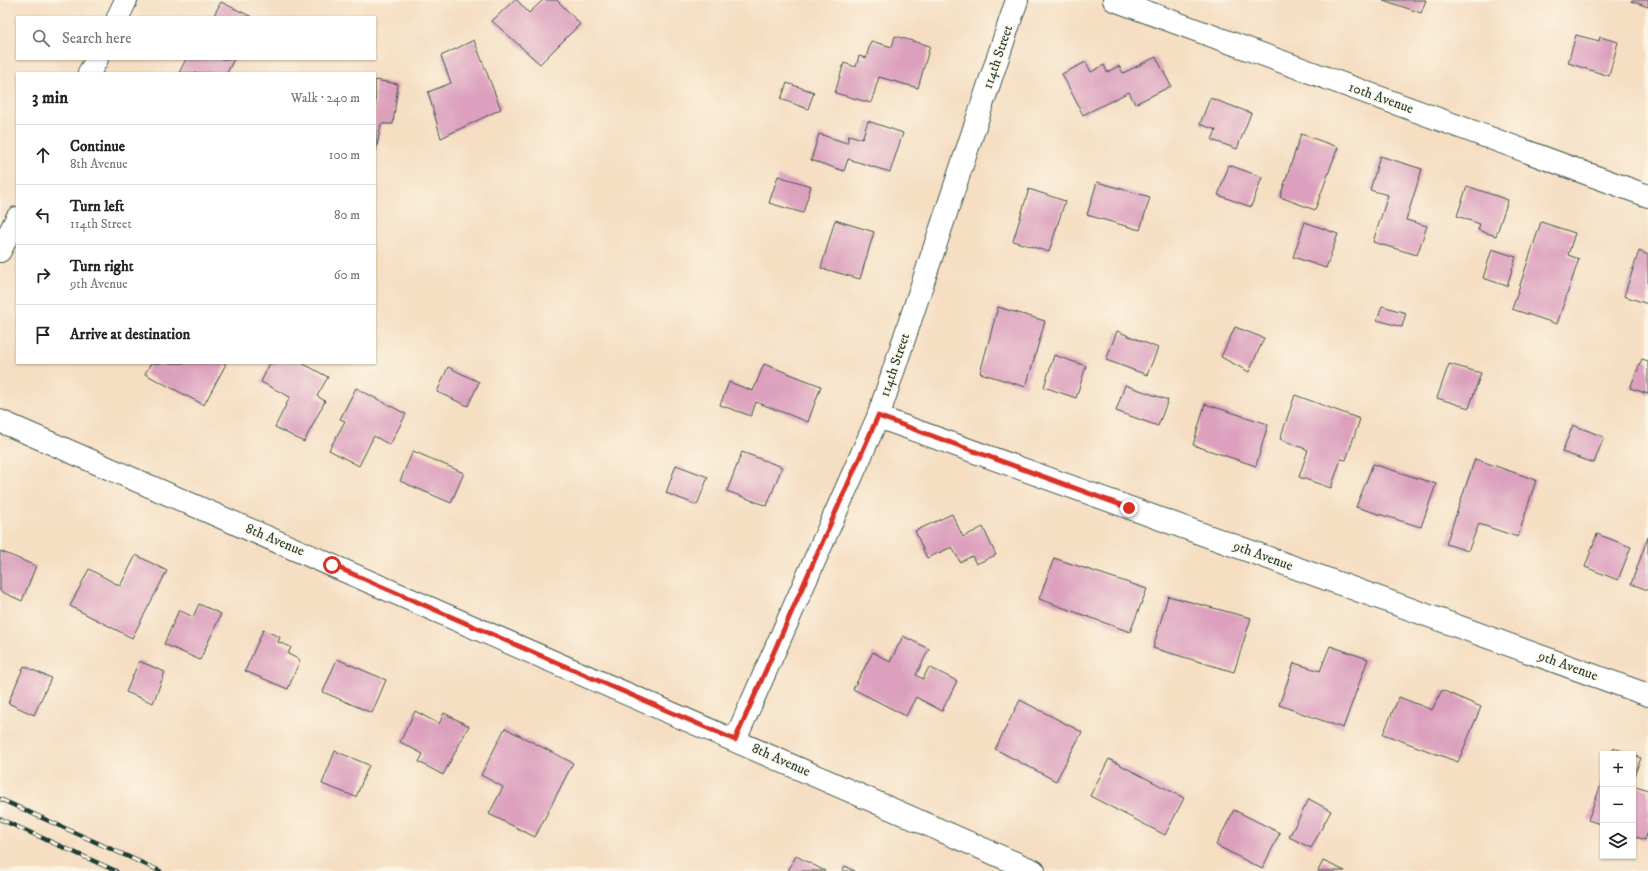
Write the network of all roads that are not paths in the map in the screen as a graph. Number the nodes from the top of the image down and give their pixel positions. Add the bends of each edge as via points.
1 (126, 0) edge
2 (1017, 0) edge
3 (1114, 0) edge
4 (118, 16) edge
5 (96, 60) edge
6 (90, 72) edge
7 (1648, 196) edge
8 (16, 220) edge
9 (0, 252) edge
10 (878, 416) junction
11 (0, 421) edge
12 (1648, 695) edge
13 (735, 740) junction
14 (1034, 871) edge

1 - 4 street
2 - 10 street, 114th Street
3 - 7 street, 10th Avenue
5 - 6 street
8 - 9 street
10 - 12 street, 9th Avenue
10 - 13 street, 114th Street
11 - 13 street, 8th Avenue
13 - 14 street, 8th Avenue

